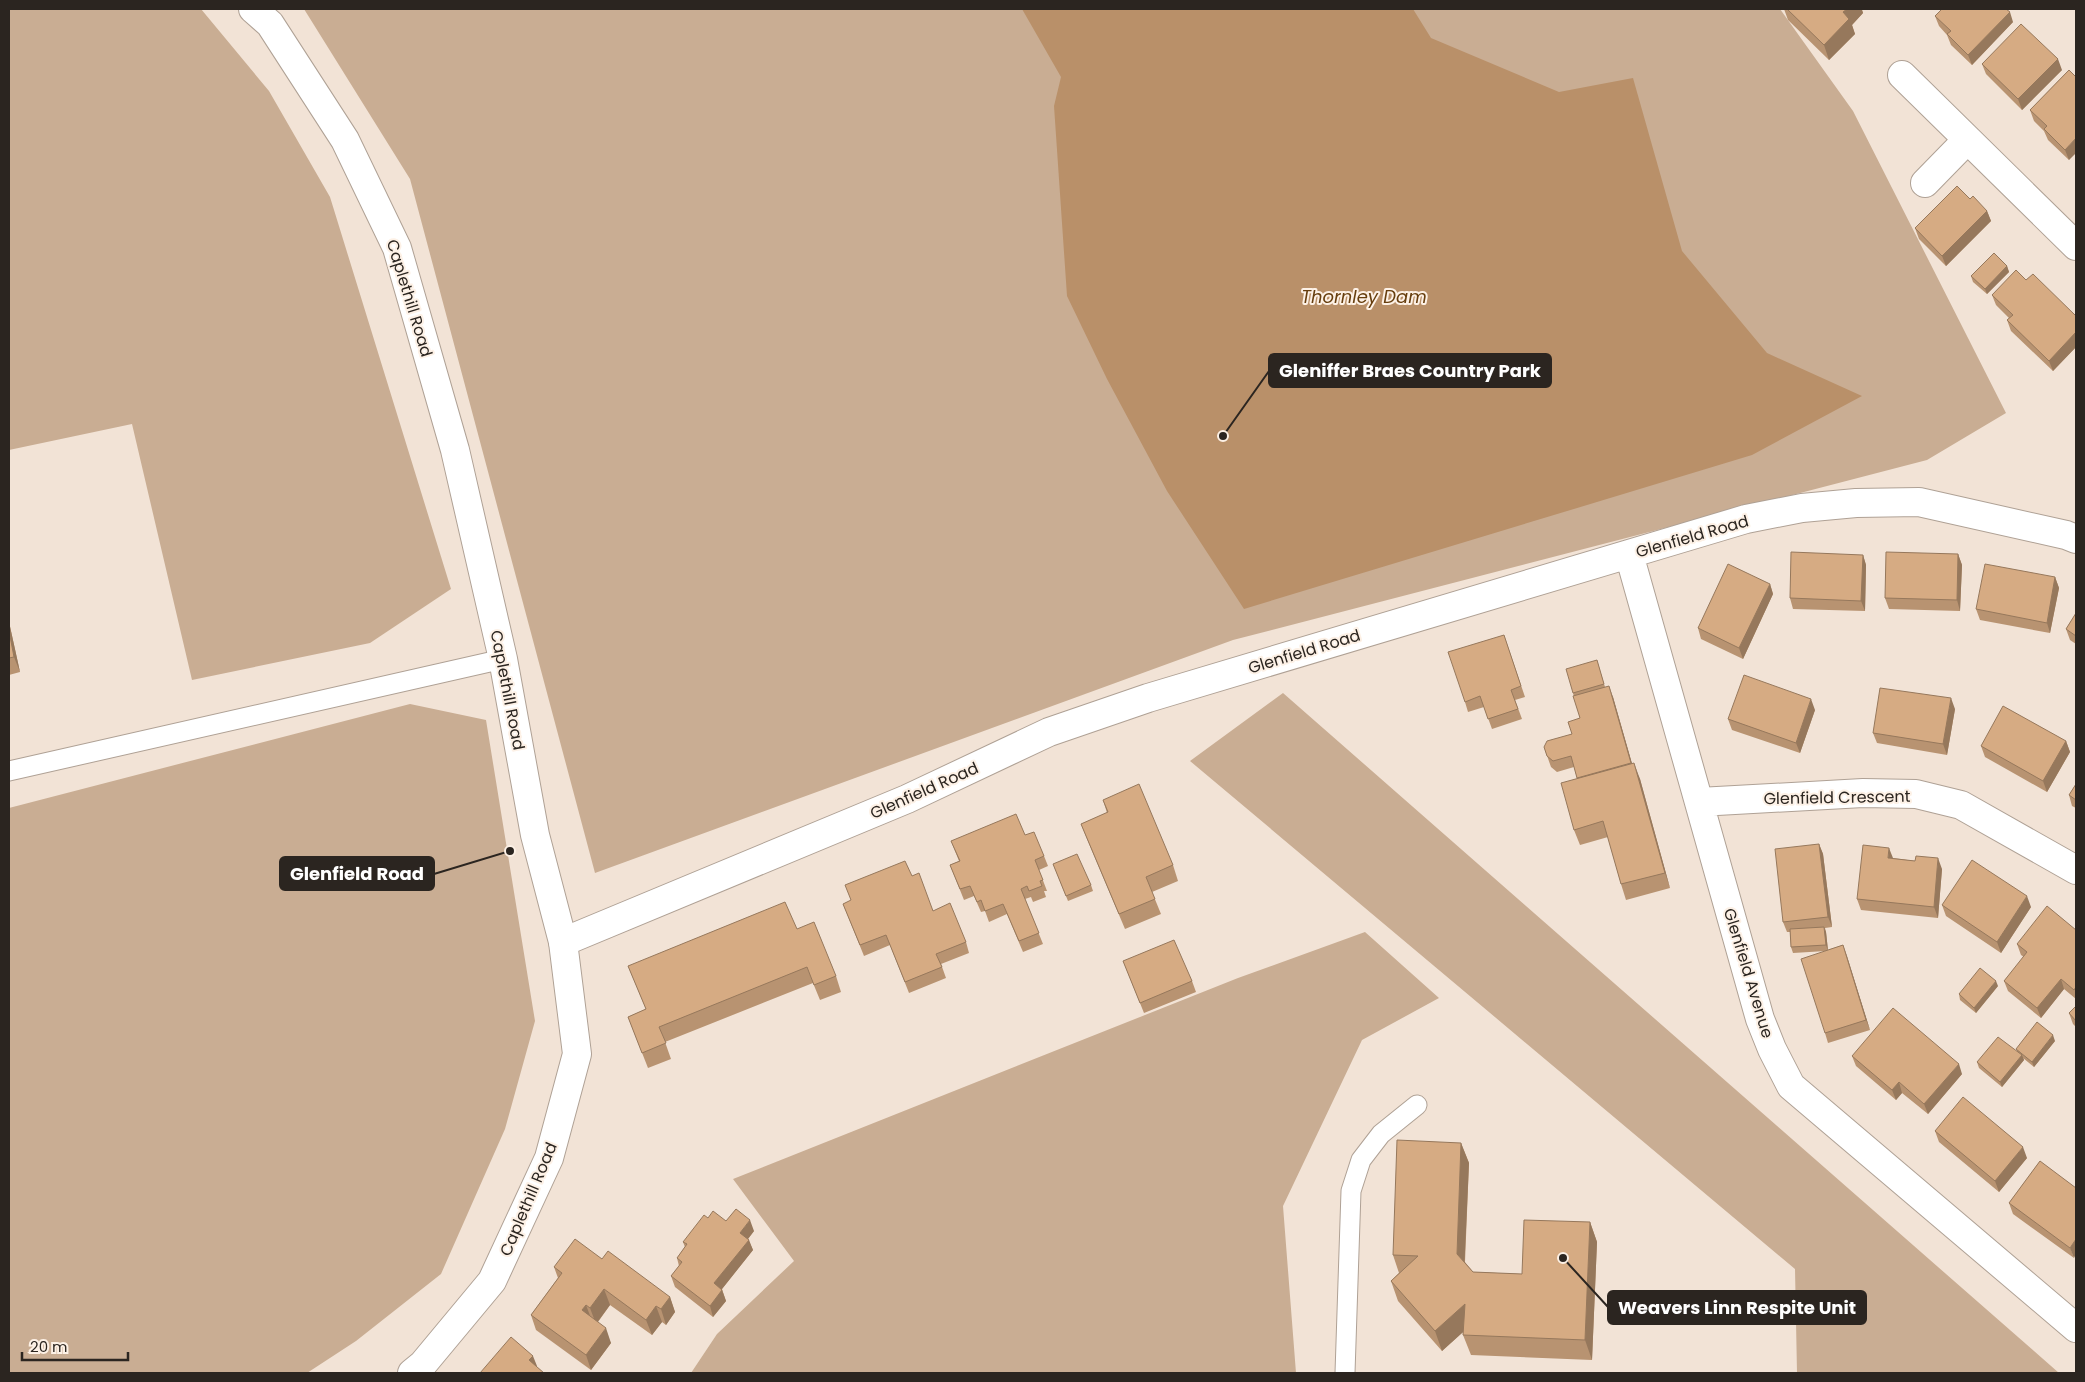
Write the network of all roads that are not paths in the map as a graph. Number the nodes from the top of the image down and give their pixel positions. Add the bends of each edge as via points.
1 (253, 9) edge
2 (1902, 75) dead end
3 (1967, 140) junction
4 (1925, 183) dead end
5 (2076, 246) edge
6 (2076, 539) edge
7 (1629, 554) junction
8 (503, 659) junction
9 (9, 771) edge
10 (1699, 802) junction
11 (2076, 870) edge
12 (563, 942) junction
13 (1417, 1105) dead end
14 (2076, 1328) edge
15 (412, 1373) edge
16 (1345, 1373) edge

1 - 8 street, Caplethill Road via 270,24 346,140 397,248 455,450
2 - 3 street
3 - 4 street
3 - 5 street
6 - 7 street, Glenfield Road via 1919,502 1856,503 1802,508 1746,519
7 - 10 street, Glenfield Avenue
7 - 12 street, Glenfield Road via 1148,698 1049,732 907,799
8 - 9 lane
8 - 12 street, Caplethill Road via 535,835
10 - 11 street, Glenfield Crescent via 1846,794 1916,794 1961,804
10 - 14 street, Glenfield Avenue via 1760,1019 1791,1086
12 - 15 street, Caplethill Road via 577,1054 549,1158 492,1281
13 - 16 lane via 1381,1134 1361,1160 1351,1191

